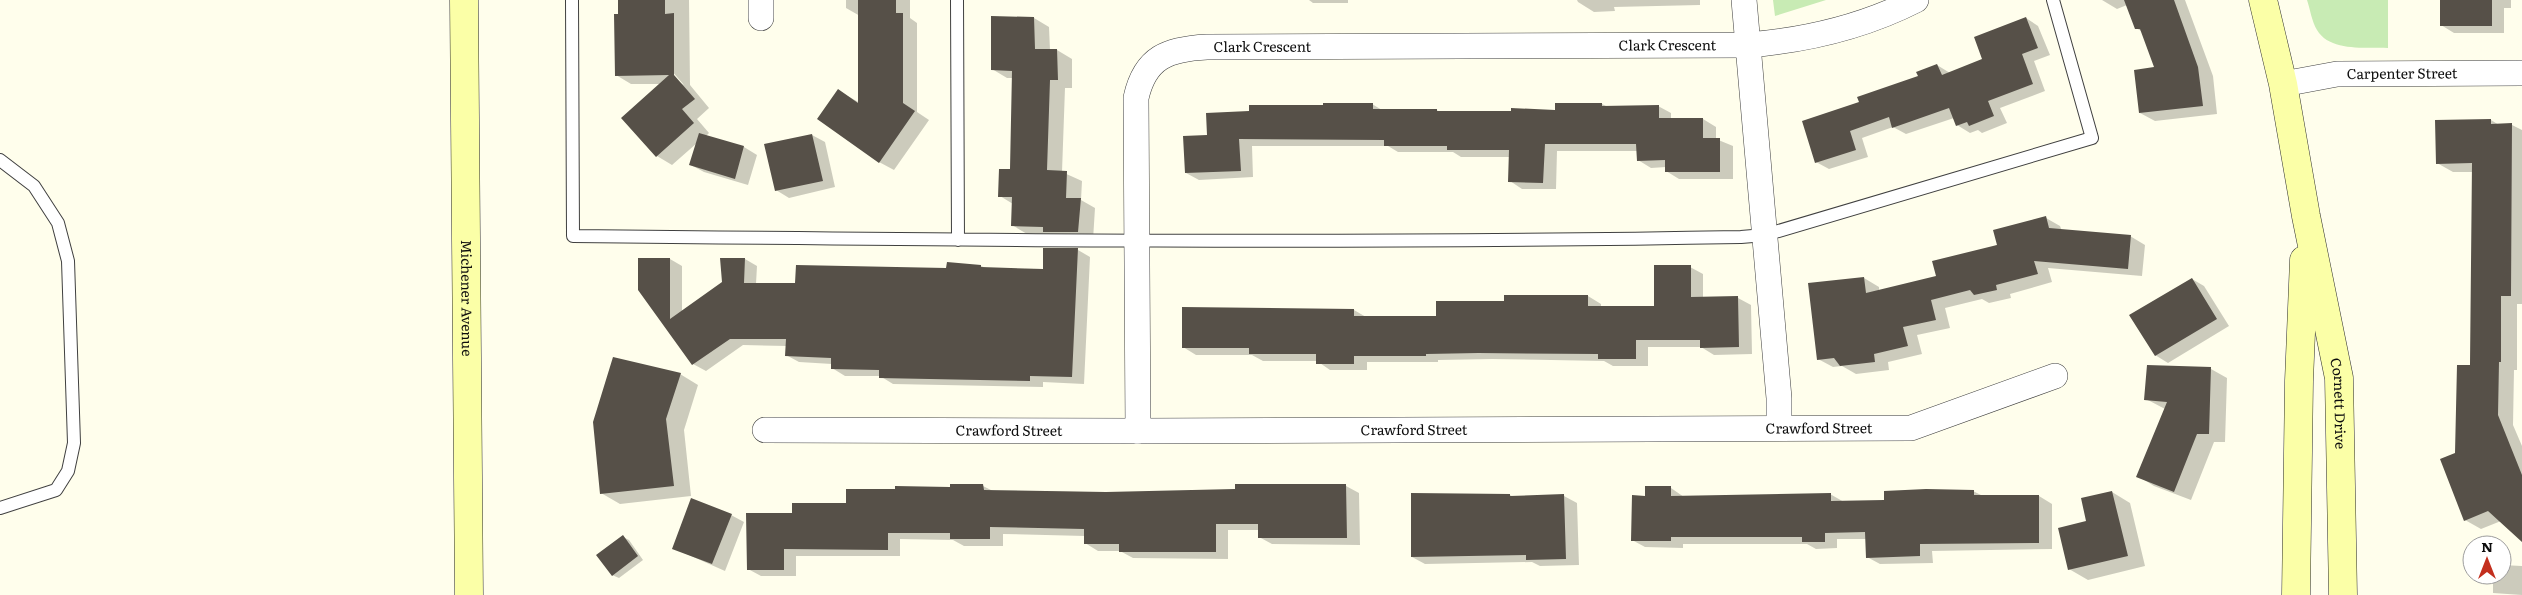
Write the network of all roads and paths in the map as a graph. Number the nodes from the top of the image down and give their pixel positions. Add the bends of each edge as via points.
1 (464, 0) edge
2 (572, 0) edge
3 (956, 0) edge
4 (1744, 0) edge
5 (1916, 0) edge
6 (2053, 0) edge
7 (2263, 0) edge
8 (1748, 45) junction
9 (2522, 73) edge
10 (2284, 84) junction
11 (0, 160) edge
12 (2306, 216) junction
13 (1765, 235) junction
14 (958, 240) junction
15 (1138, 240) junction
16 (2055, 376) dead end
17 (1779, 427) junction
18 (765, 430) dead end
19 (1138, 431) junction
20 (0, 508) edge
21 (469, 595) edge
22 (2296, 595) edge
23 (2343, 595) edge

1 - 21 street, Michener Avenue
2 - 14 lane via 573,236
3 - 14 lane
4 - 8 street
5 - 8 street, Clark Crescent via 1875,19 1838,31 1800,40
6 - 13 lane via 2092,138
7 - 10 street, Cornett Drive
8 - 13 street
8 - 15 street, Clark Crescent via 1207,47 1173,51 1149,68 1140,81 1136,98
9 - 10 street, Carpenter Street via 2337,74
10 - 12 street, Cornett Drive
11 - 20 lane via 34,186 58,223 68,261 74,443 68,471 56,490
12 - 22 street, Cornett Drive via 2299,381
12 - 23 street, Cornett Drive via 2339,378
13 - 15 lane via 1483,242
13 - 17 street
14 - 15 lane
15 - 19 street, Clark Crescent
16 - 17 street, Crawford Street via 1911,428
17 - 19 street, Crawford Street
18 - 19 street, Crawford Street

